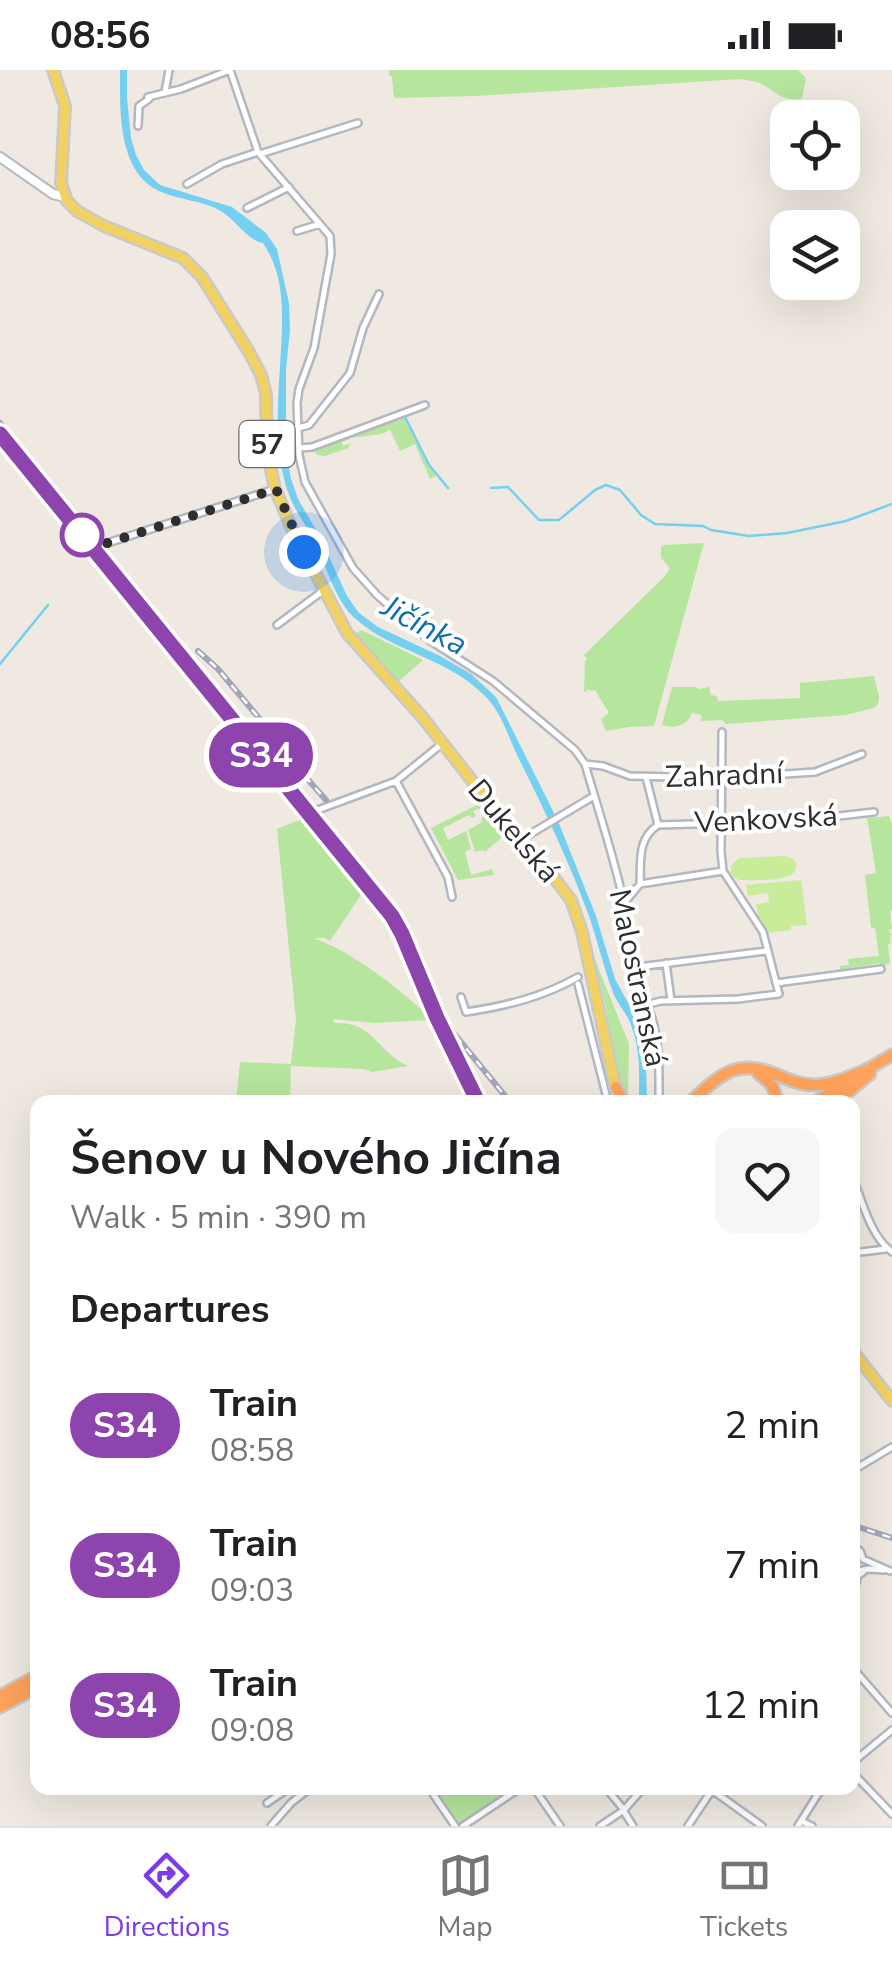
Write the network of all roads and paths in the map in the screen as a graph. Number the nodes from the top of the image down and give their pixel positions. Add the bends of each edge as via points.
1 (53, 70) edge
2 (168, 70) edge
3 (230, 70) edge
4 (165, 92) junction
5 (358, 123) dead end
6 (138, 126) dead end
7 (259, 153) junction
8 (0, 157) edge
9 (186, 184) dead end
10 (289, 187) junction
11 (65, 197) junction
12 (247, 208) dead end
13 (320, 224) junction
14 (296, 231) dead end
15 (379, 294) dead end
16 (425, 406) dead end
17 (271, 428) junction
18 (298, 428) junction
19 (299, 448) junction
20 (276, 489) junction
21 (72, 548) dead end
22 (324, 590) junction
23 (276, 625) dead end
24 (722, 732) dead end
25 (443, 743) junction
26 (862, 754) dead end
27 (585, 764) junction
28 (646, 777) junction
29 (722, 778) junction
30 (396, 782) junction
31 (594, 796) junction
32 (315, 811) dead end
33 (874, 812) dead end
34 (721, 822) junction
35 (658, 825) junction
36 (522, 839) junction
37 (723, 871) junction
38 (640, 884) junction
39 (452, 897) dead end
40 (624, 903) junction
41 (768, 951) junction
42 (666, 964) junction
43 (630, 968) junction
44 (882, 969) dead end
45 (592, 975) junction
46 (577, 981) junction
47 (776, 984) junction
48 (461, 997) dead end
49 (672, 1000) junction
50 (648, 1004) junction
51 (892, 1058) edge
52 (748, 1068) junction
53 (869, 1072) junction
54 (616, 1088) joint
55 (606, 1095) edge
56 (619, 1095) edge
57 (660, 1095) edge
58 (699, 1095) edge
59 (776, 1095) edge
60 (828, 1095) edge
61 (835, 1095) edge
62 (844, 1095) edge
63 (860, 1195) edge
64 (889, 1250) edge
65 (860, 1253) edge
66 (860, 1360) edge
67 (892, 1401) edge
68 (892, 1447) edge
69 (860, 1466) edge
70 (860, 1551) edge
71 (867, 1569) junction
72 (860, 1570) edge
73 (891, 1572) edge
74 (860, 1574) edge
75 (860, 1676) edge
76 (30, 1680) edge
77 (30, 1690) edge
78 (0, 1696) edge
79 (0, 1706) edge
80 (892, 1712) edge
81 (892, 1730) edge
82 (860, 1757) edge
83 (860, 1780) edge
84 (277, 1795) edge
85 (301, 1795) edge
86 (434, 1795) edge
87 (509, 1795) edge
88 (539, 1795) edge
89 (611, 1795) edge
90 (637, 1795) edge
91 (709, 1795) edge
92 (720, 1795) edge
93 (819, 1795) edge
94 (266, 1802) dead end
95 (623, 1810) junction
96 (892, 1814) edge
97 (800, 1824) edge
98 (271, 1826) edge
99 (454, 1826) edge
100 (462, 1826) edge
101 (560, 1826) edge
102 (600, 1826) edge
103 (633, 1826) edge
104 (688, 1826) edge
105 (762, 1826) edge
106 (812, 1826) edge

1 - 11 main road via 64,106
2 - 4 street
3 - 4 street
3 - 7 street
4 - 6 street via 139,106
5 - 7 street
7 - 9 street
7 - 10 street
8 - 11 street
10 - 12 street
10 - 13 street
11 - 17 main road, Dukelská / 57 via 94,220 177,255 198,272 261,375
13 - 14 street
13 - 18 street, Malostranská via 330,236 330,254 314,348 299,389
15 - 18 street via 350,372 309,425
16 - 19 street
17 - 18 street
17 - 20 main road, Dukelská / 57 via 268,458
18 - 19 street, Malostranská
19 - 27 street, Malostranská via 313,498 364,582 429,640 493,681
20 - 21 street via 92,548
20 - 22 main road, Dukelská / 57
22 - 23 street
22 - 25 main road, Dukelská / 57 via 356,645
24 - 29 street
25 - 30 street
25 - 36 main road, Dukelská / 57
26 - 29 street, Zahradní via 816,772
27 - 28 street, Zahradní
27 - 31 street, Malostranská
28 - 29 street, Zahradní
28 - 35 street
29 - 34 street
30 - 32 street
30 - 39 street
31 - 36 street
31 - 40 street, Malostranská
33 - 34 street, Venkovská
34 - 35 street, Venkovská
34 - 37 street
35 - 38 street via 642,846
36 - 45 main road, Dukelská / 57 via 571,900
37 - 38 street
37 - 41 street
38 - 40 street
40 - 43 street, Malostranská
41 - 42 street
41 - 47 street
42 - 43 street
42 - 49 street
43 - 50 street, Malostranská
44 - 47 street
45 - 46 street
45 - 54 main road, 57
46 - 48 street via 466,1012
46 - 55 street
47 - 49 street via 779,994
49 - 50 street
50 - 57 street, Malostranská
51 - 53 highway
52 - 53 highway via 814,1085
52 - 58 highway via 722,1074
52 - 59 highway
53 - 60 highway
53 - 61 highway
53 - 62 highway
54 - 56 highway
63 - 64 street
64 - 65 street
66 - 67 main road
68 - 69 street
70 - 73 street
71 - 72 street
71 - 73 street
71 - 74 street
75 - 80 street
76 - 78 highway
77 - 79 highway
81 - 82 street
83 - 96 street
84 - 94 street
85 - 98 street
86 - 99 street
87 - 100 street
88 - 101 street
89 - 95 street
90 - 95 street
91 - 104 street
92 - 105 street
93 - 97 street
95 - 102 street
95 - 103 street
97 - 106 street

